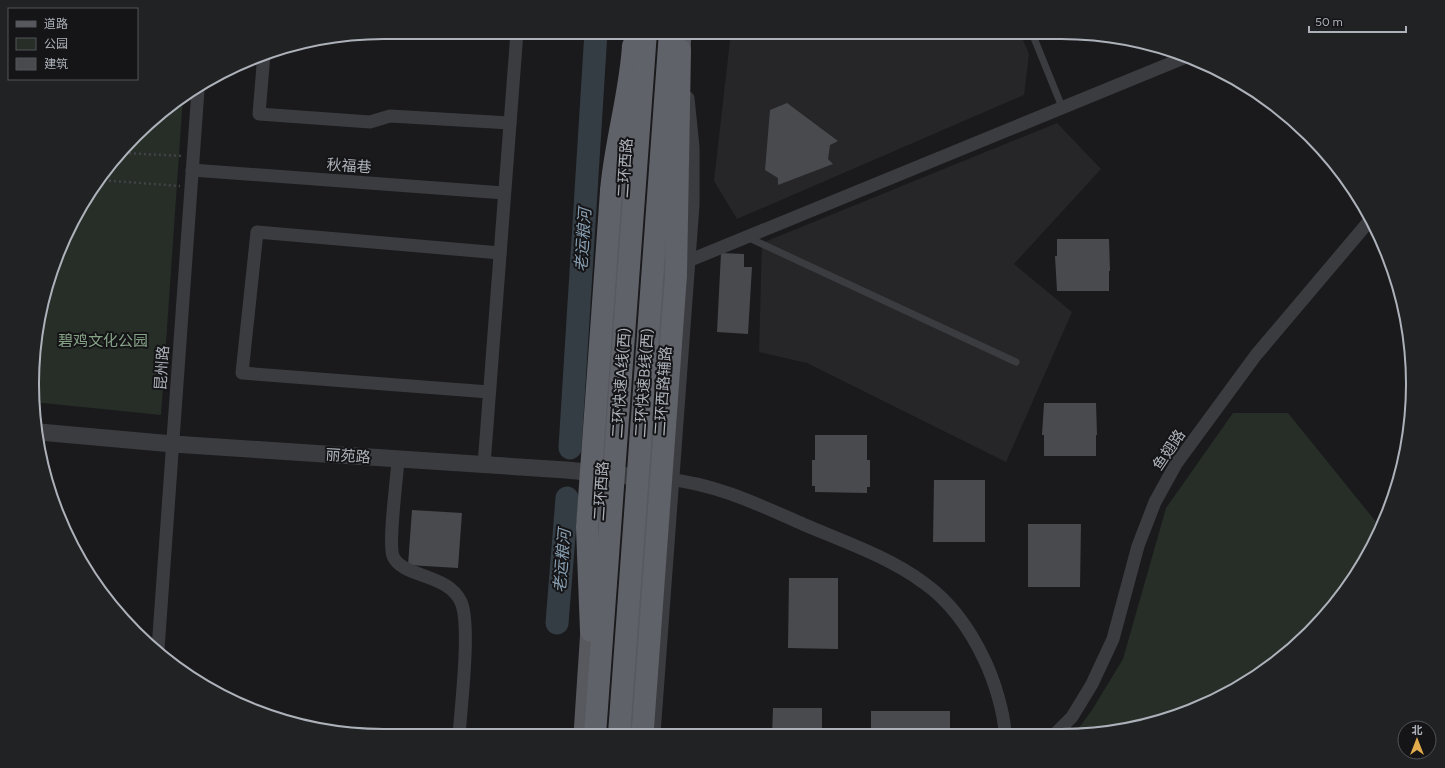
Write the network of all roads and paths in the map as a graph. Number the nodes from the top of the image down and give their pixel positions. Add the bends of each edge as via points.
1 (516, 39) edge
2 (638, 39) edge
3 (638, 39) edge
4 (638, 39) edge
5 (677, 39) edge
6 (677, 39) edge
7 (677, 39) edge
8 (1034, 39) edge
9 (1179, 60) edge
10 (263, 61) edge
11 (198, 93) edge
12 (1062, 107) junction
13 (510, 123) junction
14 (128, 153) edge
15 (193, 157) junction
16 (192, 170) junction
17 (105, 180) edge
18 (190, 187) junction
19 (504, 193) junction
20 (1366, 224) edge
21 (747, 237) junction
22 (500, 253) junction
23 (682, 268) junction
24 (1016, 362) dead end
25 (489, 392) junction
26 (43, 432) edge
27 (173, 444) junction
28 (398, 460) junction
29 (484, 465) junction
30 (603, 473) junction
31 (660, 478) junction
32 (158, 644) edge
33 (459, 729) edge
34 (584, 729) edge
35 (594, 729) edge
36 (594, 729) edge
37 (619, 729) edge
38 (632, 729) edge
39 (642, 729) edge
40 (654, 729) edge
41 (1004, 729) edge
42 (1060, 729) edge

1 - 13 street
2 - 35 highway, bridge via 616,149 611,191 587,527
3 - 30 main road, 二环西路
4 - 36 highway, 二环快速A线(西), bridge
5 - 23 highway
6 - 31 main road
7 - 37 highway, 二环快速B线(西), bridge
8 - 12 lane
9 - 12 street
10 - 13 street via 259,114 370,122 390,116
11 - 15 street, 昆州路
12 - 21 street
13 - 19 street
14 - 15 path
15 - 16 street, 昆州路
16 - 18 street, 昆州路
16 - 19 street, 秋福巷
17 - 18 path
18 - 27 street, 昆州路
19 - 22 street
20 - 42 street, 鱼翅路 via 1256,355 1176,464 1155,502 1138,546 1113,639 1092,684 1072,717
21 - 23 street
21 - 24 lane
22 - 25 street
22 - 25 street via 257,232 242,374
23 - 31 street, 二环西路辅路
23 - 39 highway, bridge
25 - 29 street
26 - 27 street, 丽苑路
27 - 28 street, 丽苑路
27 - 32 street, 昆州路
28 - 29 street, 丽苑路
28 - 33 street via 391,542 393,556 400,565 444,583 456,593 462,604 466,625
29 - 30 street, 丽苑路
30 - 31 street, 丽苑路
30 - 34 main road, 二环西路
31 - 38 main road
31 - 40 street, 二环西路辅路
31 - 41 street via 744,498 889,562 925,583 946,602 980,650 994,679

